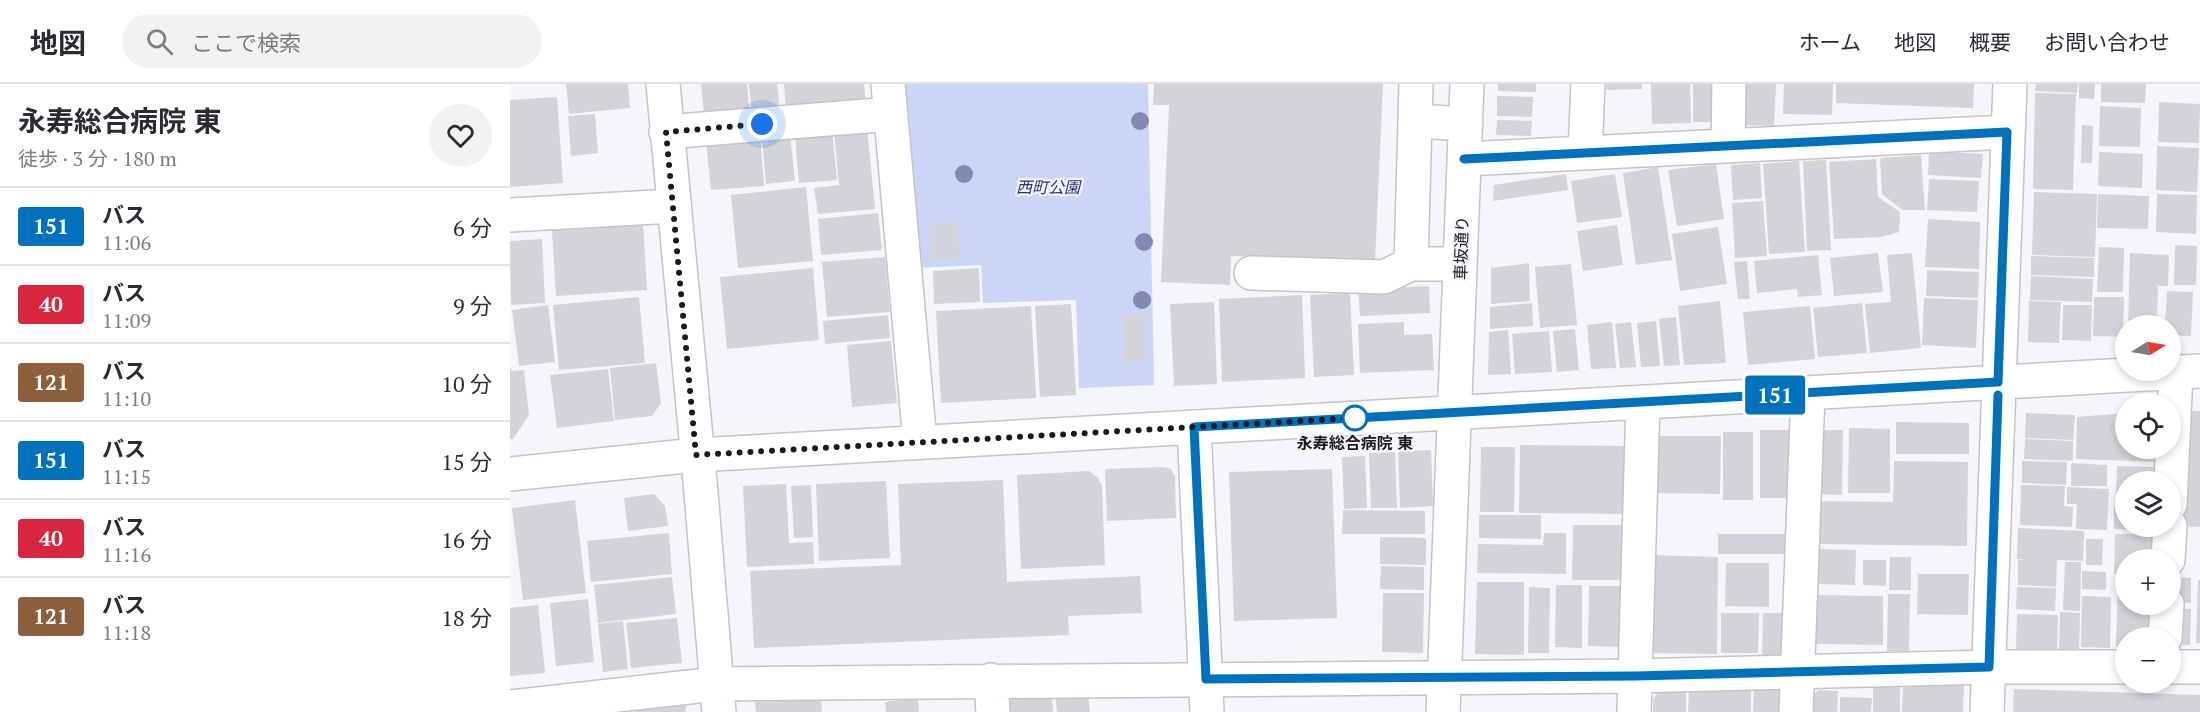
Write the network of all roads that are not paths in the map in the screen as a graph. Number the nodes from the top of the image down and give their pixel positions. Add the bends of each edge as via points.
1 (663, 84) edge
2 (1416, 84) edge
3 (1467, 84) edge
4 (1587, 84) edge
5 (1729, 84) edge
6 (2010, 84) edge
7 (889, 99) edge
8 (1415, 121) junction
9 (1466, 124) junction
10 (666, 132) junction
11 (2007, 132) junction
12 (1728, 145) junction
13 (1585, 153) junction
14 (1464, 159) junction
15 (673, 206) junction
16 (510, 215) edge
17 (1411, 264) junction
18 (1460, 264) junction
19 (1251, 273) dead end
20 (2188, 371) edge
21 (1998, 382) junction
22 (1808, 393) junction
23 (1643, 402) junction
24 (1454, 412) junction
25 (1194, 427) junction
26 (920, 442) junction
27 (696, 455) junction
28 (2174, 471) edge
29 (510, 474) edge
30 (1989, 667) junction
31 (2115, 667) edge
32 (2181, 667) edge
33 (2200, 667) edge
34 (1798, 672) junction
35 (1635, 676) junction
36 (1444, 678) junction
37 (1206, 679) junction
38 (992, 696) edge
39 (718, 698) edge
40 (510, 707) edge
41 (1207, 712) edge
42 (1443, 712) edge
43 (1634, 712) edge
44 (1796, 712) edge
45 (1987, 712) edge

1 - 10 street
2 - 8 street
3 - 9 street, 車坂通り
4 - 13 street
5 - 12 street
6 - 11 street
7 - 10 street
7 - 26 street
8 - 9 street
8 - 17 street
9 - 14 street, 車坂通り
10 - 15 street
11 - 12 street
11 - 21 street
12 - 13 street
13 - 14 street
14 - 18 street, 車坂通り
15 - 16 street
15 - 27 street
17 - 18 street
17 - 19 street via 1384,277
18 - 24 street, 車坂通り
20 - 21 street
20 - 28 street
21 - 22 street
21 - 30 street
22 - 23 street
22 - 34 street
23 - 24 street
23 - 35 street
24 - 25 street
24 - 36 street, 車坂通り
25 - 26 street
25 - 37 street
26 - 27 street
27 - 29 street
27 - 39 street
30 - 31 street
30 - 34 street
30 - 45 street
32 - 33 street
34 - 35 street
34 - 44 street
35 - 36 street
35 - 43 street
36 - 37 street
36 - 42 street, 車坂通り
37 - 38 street
37 - 41 street
38 - 39 street
39 - 40 street

